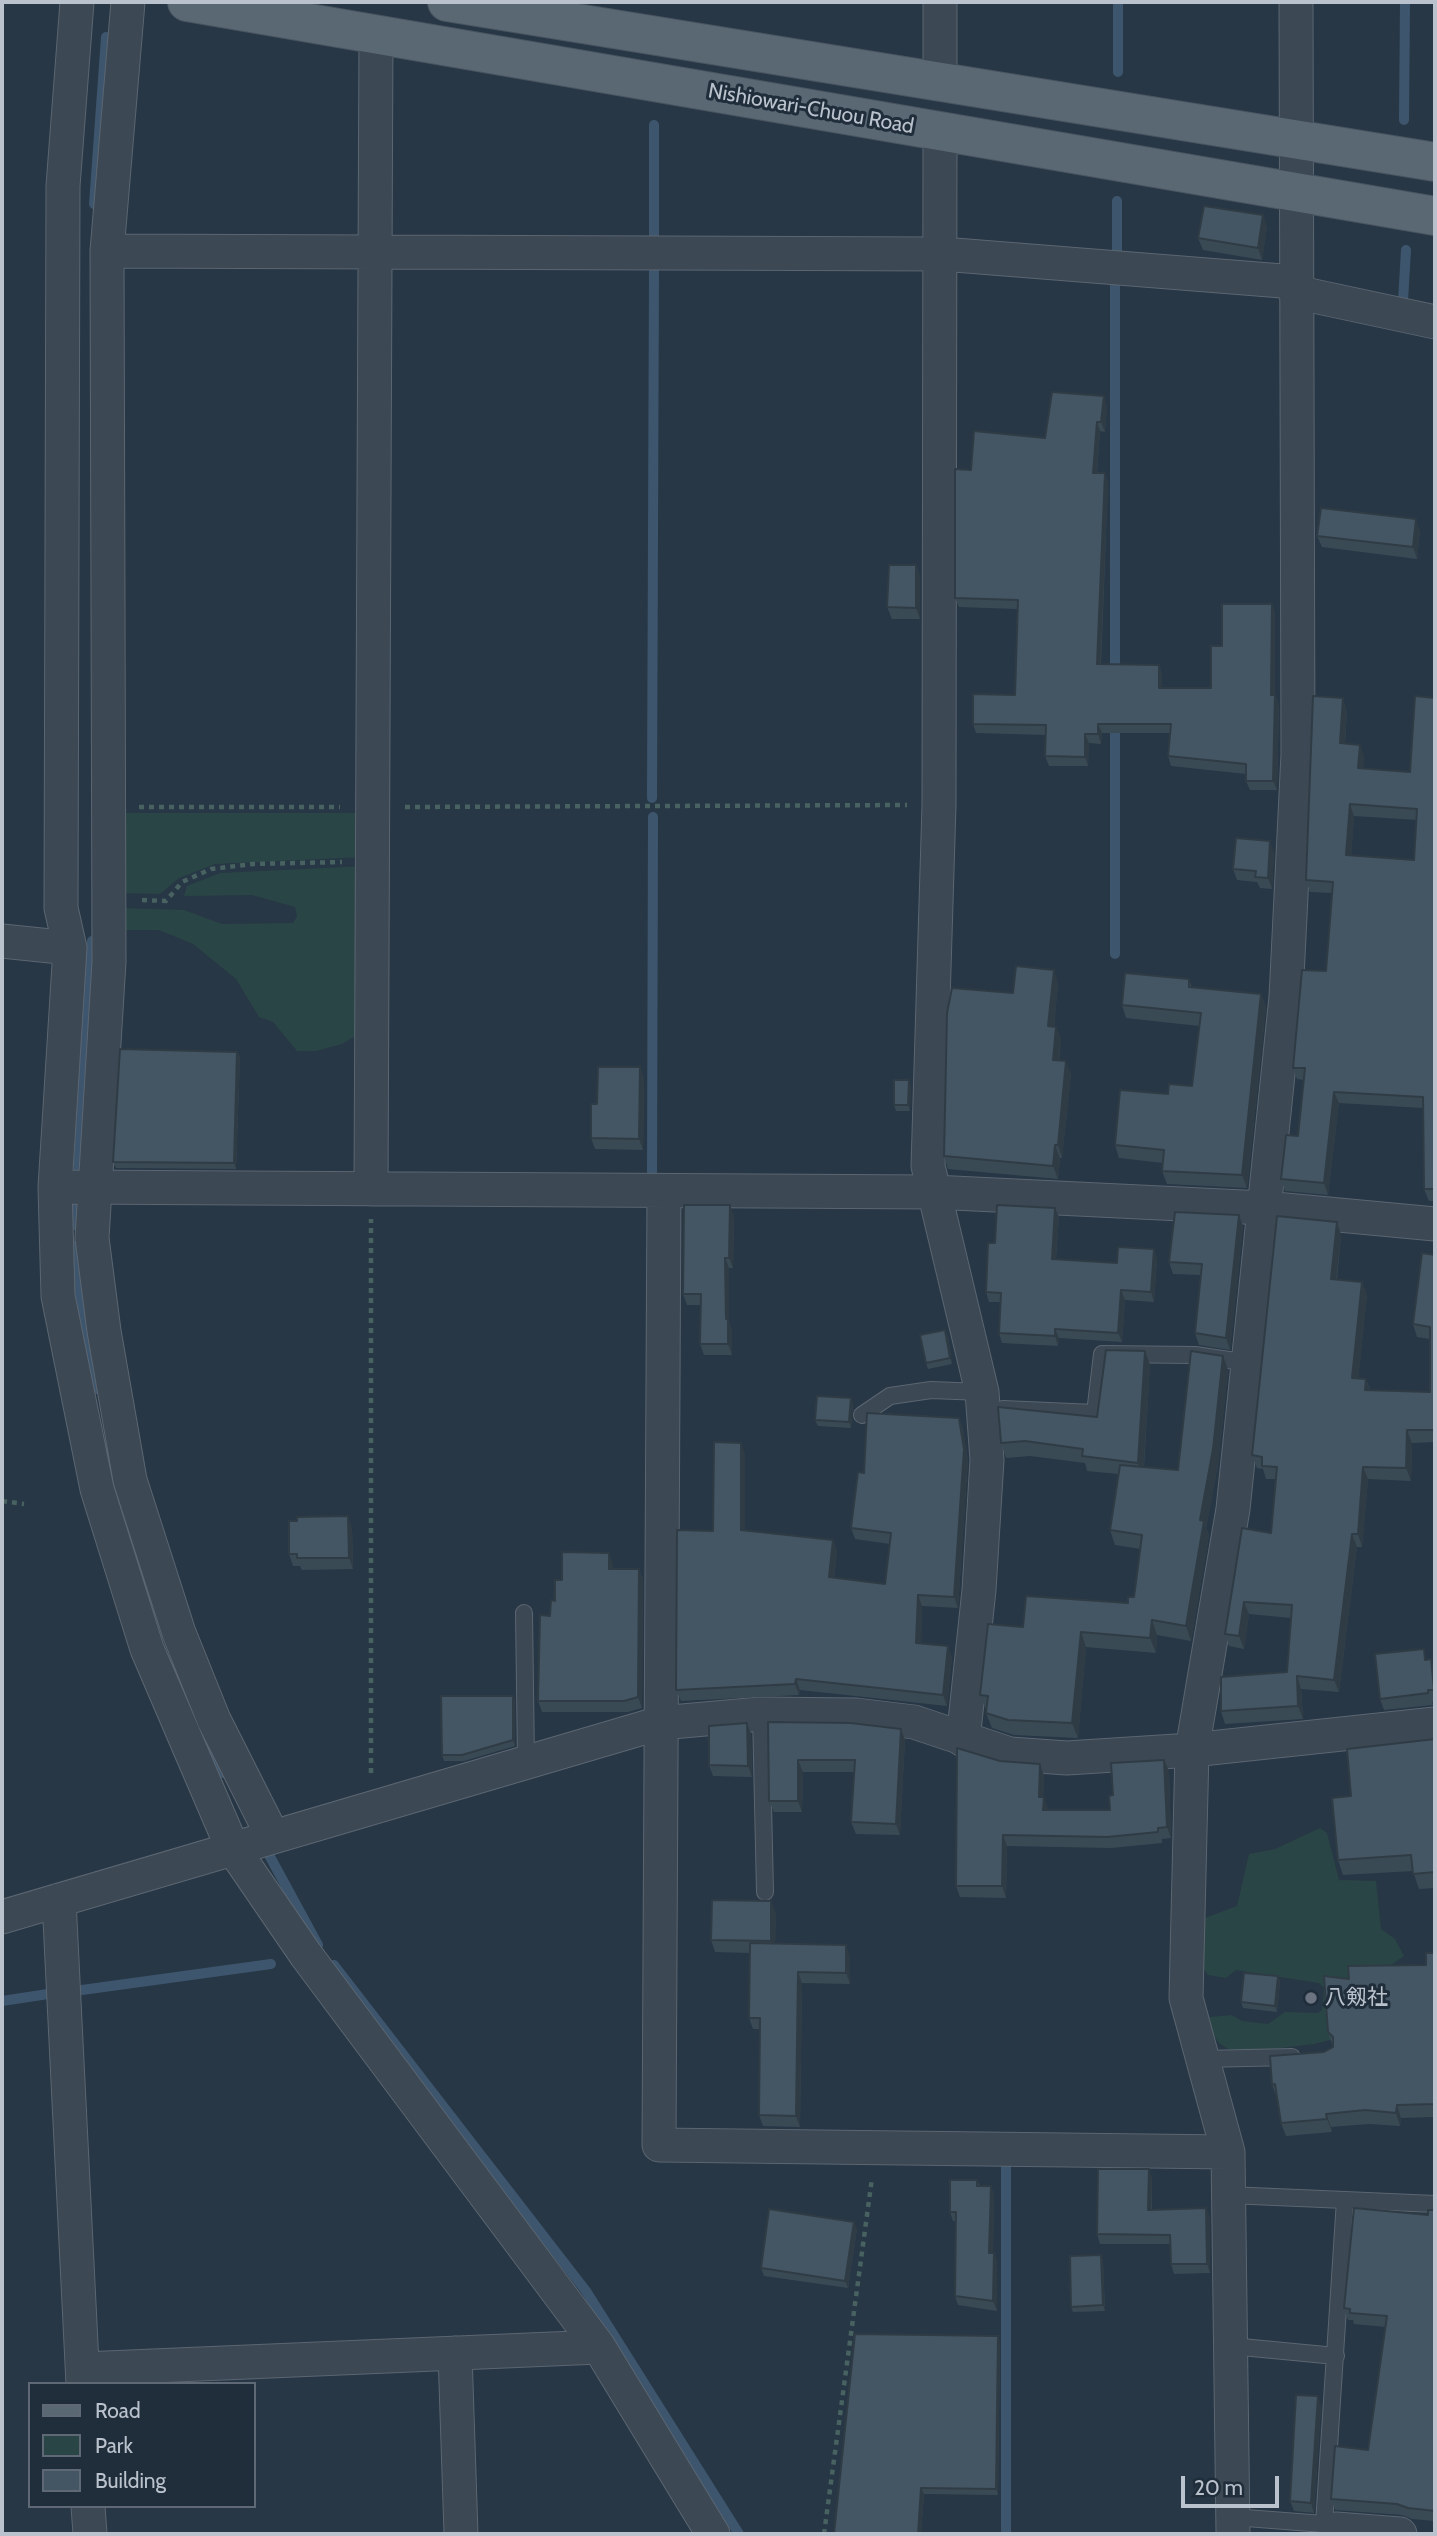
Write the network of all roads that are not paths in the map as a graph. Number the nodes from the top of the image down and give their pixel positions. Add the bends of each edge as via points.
1 (77, 2) edge
2 (128, 2) edge
3 (187, 2) edge
4 (447, 2) edge
5 (940, 2) edge
6 (1296, 2) edge
7 (376, 34) junction
8 (940, 81) junction
9 (940, 131) junction
10 (1295, 138) junction
11 (1435, 162) edge
12 (1295, 192) junction
13 (1435, 216) edge
14 (107, 251) junction
15 (375, 252) junction
16 (942, 254) junction
17 (1295, 287) junction
18 (1435, 322) edge
19 (2, 941) edge
20 (70, 948) junction
21 (55, 1187) junction
22 (94, 1188) junction
23 (371, 1189) junction
24 (664, 1191) junction
25 (933, 1192) junction
26 (1264, 1208) junction
27 (1435, 1224) edge
28 (1249, 1363) junction
29 (983, 1400) junction
30 (862, 1415) dead end
31 (524, 1613) dead end
32 (761, 1714) junction
33 (660, 1723) junction
34 (1435, 1724) edge
35 (963, 1740) junction
36 (1192, 1750) junction
37 (526, 1761) junction
38 (272, 1835) junction
39 (232, 1847) junction
40 (765, 1892) dead end
41 (60, 1900) junction
42 (2, 1917) edge
43 (1304, 2056) edge
44 (1202, 2059) junction
45 (1228, 2152) junction
46 (1228, 2195) junction
47 (1345, 2200) junction
48 (1435, 2204) edge
49 (1231, 2346) junction
50 (598, 2347) junction
51 (455, 2353) junction
52 (1336, 2356) junction
53 (83, 2376) edge
54 (88, 2508) edge
55 (1233, 2526) edge
56 (1332, 2529) edge
57 (90, 2534) edge
58 (461, 2534) edge
59 (713, 2534) edge
60 (1400, 2534) edge

1 - 20 street via 64,186 61,908
2 - 14 street
3 - 7 main road, Nishiowari-Chuou Road
4 - 8 main road
5 - 8 street
6 - 10 street
7 - 9 main road, Nishiowari-Chuou Road
7 - 15 street
8 - 10 main road
9 - 12 main road, Nishiowari-Chuou Road
9 - 16 street
10 - 11 main road
10 - 12 street
12 - 13 main road, Nishiowari-Chuou Road
12 - 17 street
14 - 15 street
14 - 22 street via 109,962
15 - 16 street
15 - 23 street
16 - 17 street
16 - 25 street via 939,805 928,1167
17 - 18 street
17 - 26 street via 1298,754 1286,997
19 - 20 street
20 - 21 street
21 - 22 street
21 - 39 street via 58,1296 97,1489 147,1649
22 - 23 street
22 - 38 street via 92,1238 130,1480 179,1633 214,1720
23 - 24 street
24 - 25 street
24 - 33 street
25 - 26 street
25 - 29 street
26 - 27 street
26 - 28 street
28 - 29 lane via 1195,1355 1102,1354 1095,1413
28 - 36 street via 1233,1508
29 - 30 lane via 931,1390 890,1396
29 - 35 street via 987,1460
31 - 37 lane
32 - 33 street
32 - 35 street via 856,1715 914,1722
32 - 40 lane
33 - 37 street
33 - 45 street via 659,2145
34 - 36 street
35 - 36 street via 1010,1755 1068,1758
36 - 44 street via 1186,1998
37 - 38 street
38 - 39 street
39 - 41 street
39 - 50 street via 306,1955
41 - 42 street
41 - 53 street
43 - 44 lane
44 - 45 street
45 - 46 street
46 - 47 lane
46 - 49 street
47 - 48 lane
47 - 52 lane
49 - 52 lane
49 - 55 street
50 - 51 street
50 - 59 street
51 - 53 street
51 - 58 street
52 - 56 lane
54 - 57 street
55 - 56 lane
56 - 60 street

